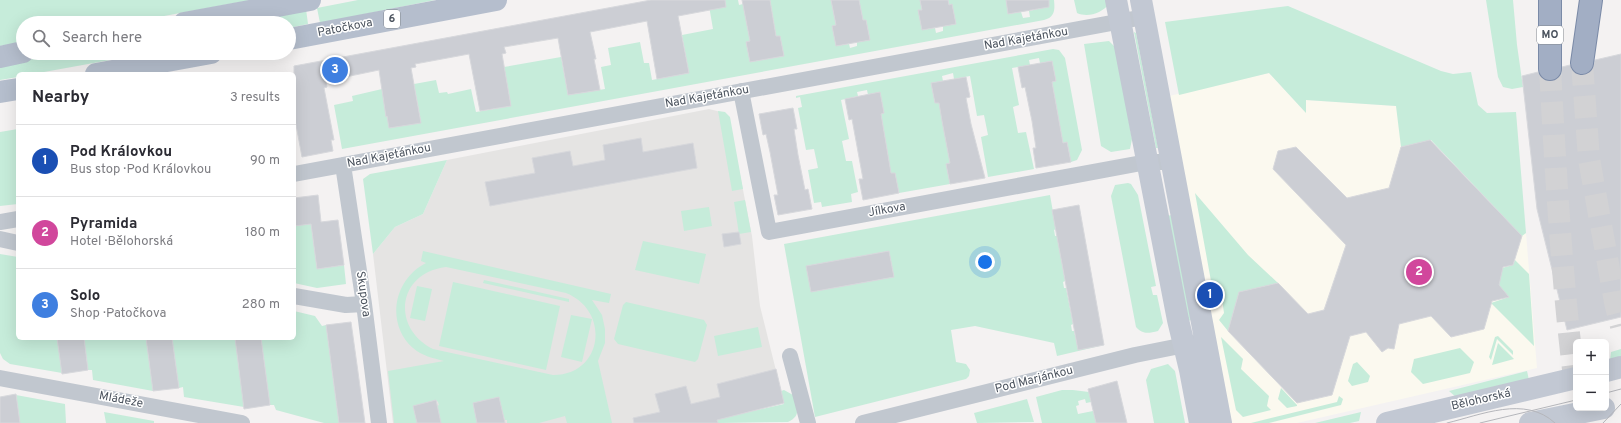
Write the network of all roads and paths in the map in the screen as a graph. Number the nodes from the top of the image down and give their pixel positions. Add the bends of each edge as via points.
1 (310, 0) edge
2 (494, 0) edge
3 (1116, 0) edge
4 (1550, 0) edge
5 (1580, 0) edge
6 (1591, 0) edge
7 (440, 6) edge
8 (1143, 9) edge
9 (222, 16) edge
10 (1120, 22) junction
11 (296, 37) edge
12 (16, 54) edge
13 (0, 57) edge
14 (173, 60) edge
15 (1550, 69) tunnel mouth
16 (107, 72) edge
17 (16, 89) edge
18 (742, 91) junction
19 (0, 92) edge
20 (1147, 162) junction
21 (1172, 162) junction
22 (343, 165) junction
23 (296, 174) edge
24 (16, 219) edge
25 (0, 222) edge
26 (0, 239) edge
27 (16, 243) edge
28 (296, 296) edge
29 (364, 304) junction
30 (1206, 341) junction
31 (1184, 345) junction
32 (790, 356) dead end
33 (1621, 367) edge
34 (1609, 370) edge
35 (0, 378) edge
36 (1573, 379) edge
37 (1621, 405) edge
38 (1609, 407) edge
39 (1590, 411) edge
40 (242, 423) edge
41 (379, 423) edge
42 (808, 423) edge
43 (863, 423) edge
44 (1200, 423) edge
45 (1222, 423) edge
46 (1387, 423) edge
47 (1530, 423) edge

1 - 9 main road
2 - 7 main road, Patočkova / 6
3 - 10 main road
4 - 15 highway, MO
5 - 6 highway via 1582,63
7 - 11 main road, Patočkova / 6
8 - 10 street, Nad Kajetánkou
8 - 21 main road
10 - 18 street, Nad Kajetánkou
10 - 20 main road
12 - 13 main road
14 - 16 main road
17 - 19 main road
18 - 20 street, Jílkova via 769,232
18 - 22 street, Nad Kajetánkou
20 - 21 street, Jílkova
20 - 31 main road
21 - 30 main road
22 - 23 street, Nad Kajetánkou
22 - 29 street, Skupova
24 - 25 street
26 - 27 street
28 - 29 street via 346,305
29 - 41 street, Skupova
30 - 31 street, Pod Marjánkou
30 - 45 main road
31 - 43 street, Pod Marjánkou
31 - 44 main road
32 - 42 street
33 - 34 main road
35 - 40 street, Mládeže
36 - 46 main road, Bělohorská
37 - 38 main road
39 - 47 main road

